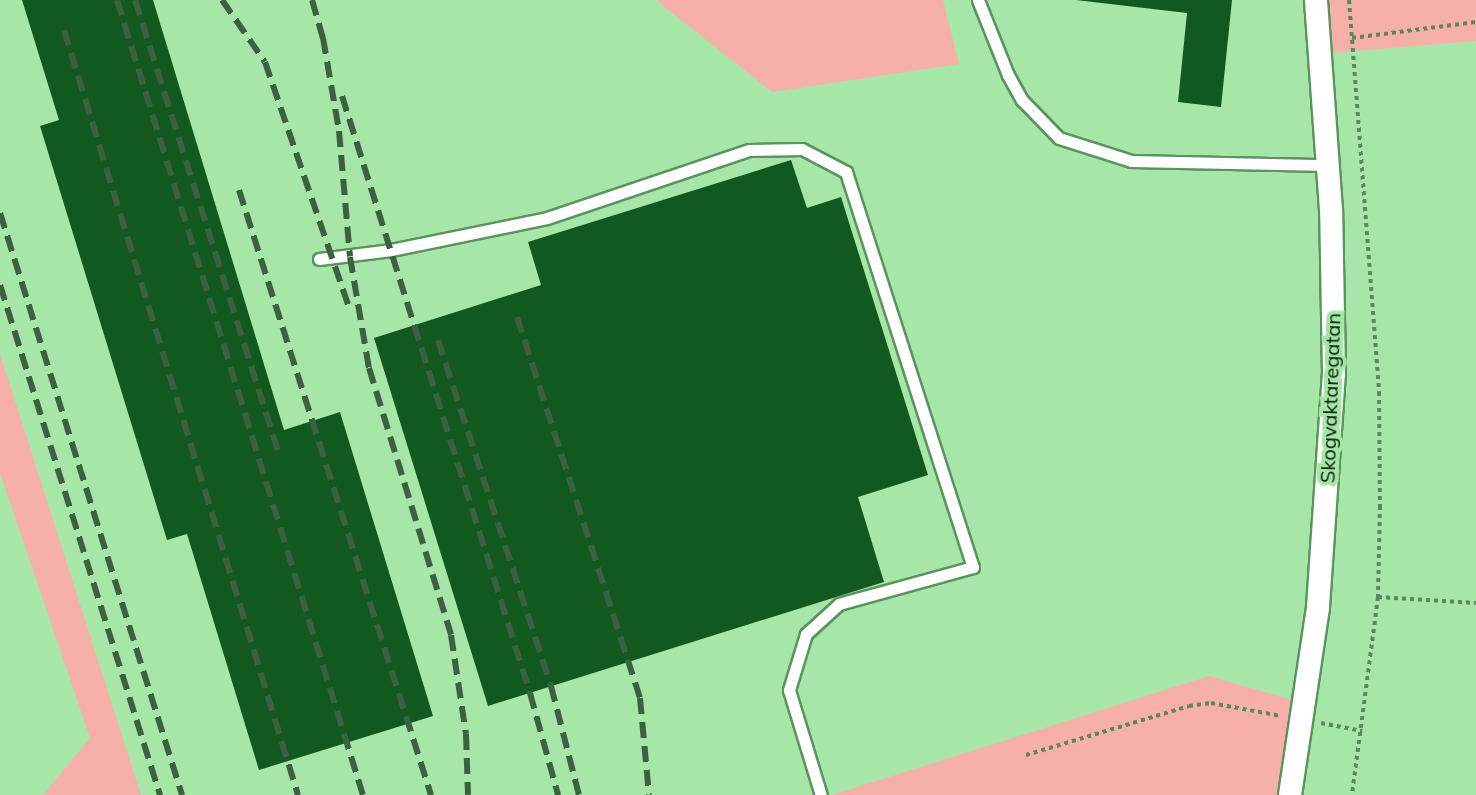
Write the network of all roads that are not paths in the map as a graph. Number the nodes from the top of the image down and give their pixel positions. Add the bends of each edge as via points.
1 (978, 0) edge
2 (1316, 0) edge
3 (1328, 165) junction
4 (319, 259) dead end
5 (821, 795) edge
6 (1290, 795) edge

1 - 3 lane via 1022,100 1059,138 1131,161
2 - 3 street, Skogvaktaregatan
3 - 6 street, Skogvaktaregatan via 1334,374 1327,516
4 - 5 lane via 547,218 749,150 802,149 846,172 973,567 839,604 806,634 789,690

